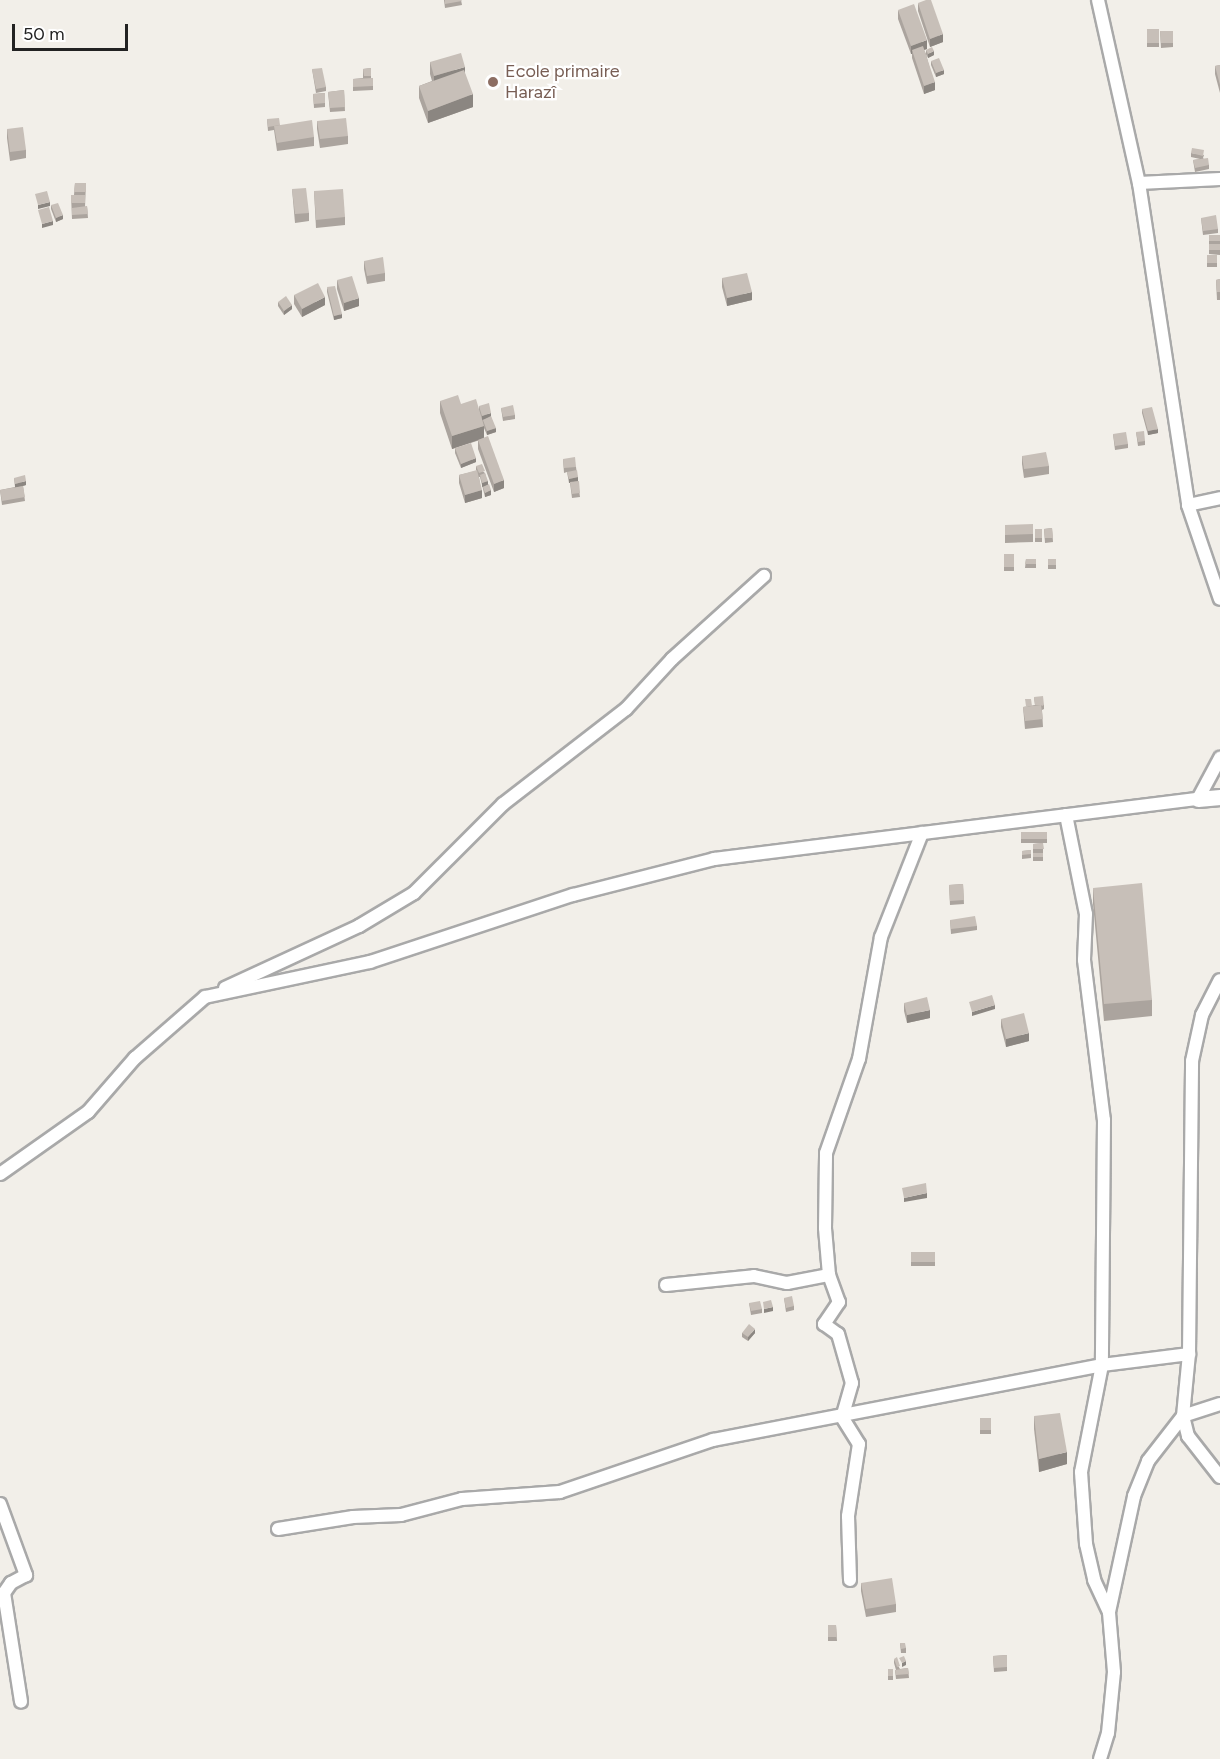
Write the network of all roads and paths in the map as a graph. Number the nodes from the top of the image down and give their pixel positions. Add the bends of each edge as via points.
1 (1098, 0) edge
2 (1220, 179) edge
3 (1139, 183) junction
4 (1220, 498) edge
5 (1188, 505) junction
6 (764, 576) dead end
7 (1220, 599) edge
8 (1220, 758) edge
9 (1220, 797) edge
10 (1198, 799) junction
11 (1066, 815) junction
12 (922, 833) junction
13 (1220, 980) edge
14 (205, 997) junction
15 (0, 1174) edge
16 (830, 1275) junction
17 (666, 1285) dead end
18 (1189, 1354) junction
19 (1102, 1365) junction
20 (1220, 1404) edge
21 (1183, 1416) junction
22 (842, 1417) junction
23 (1220, 1477) edge
24 (0, 1504) edge
25 (278, 1529) dead end
26 (850, 1580) dead end
27 (1109, 1612) junction
28 (21, 1702) dead end
29 (1100, 1759) edge

1 - 3 street
2 - 3 street
3 - 5 street
4 - 5 street
5 - 7 street
6 - 14 street via 672,659 626,709 503,804 414,893 359,926
8 - 10 street
9 - 10 street
10 - 11 street
11 - 12 street
11 - 19 street via 1086,914 1084,960 1104,1120
12 - 14 street via 714,859 650,873 370,962
12 - 16 street via 881,937 859,1059 826,1153 825,1228
13 - 18 street via 1202,1016 1192,1061
14 - 15 street via 135,1059 88,1112
16 - 17 street via 787,1283 754,1276
16 - 22 street via 839,1302 824,1324 838,1334 852,1383
18 - 19 street
18 - 21 street
19 - 22 street
19 - 27 street via 1081,1472 1086,1544 1094,1580
20 - 21 street
21 - 23 street via 1188,1436
21 - 27 street via 1148,1461 1134,1496
22 - 25 street via 713,1440 560,1492 462,1499 400,1515 353,1517
22 - 26 street via 859,1444 848,1516
24 - 28 street via 26,1575 11,1583 4,1593
27 - 29 street via 1114,1672 1108,1733

